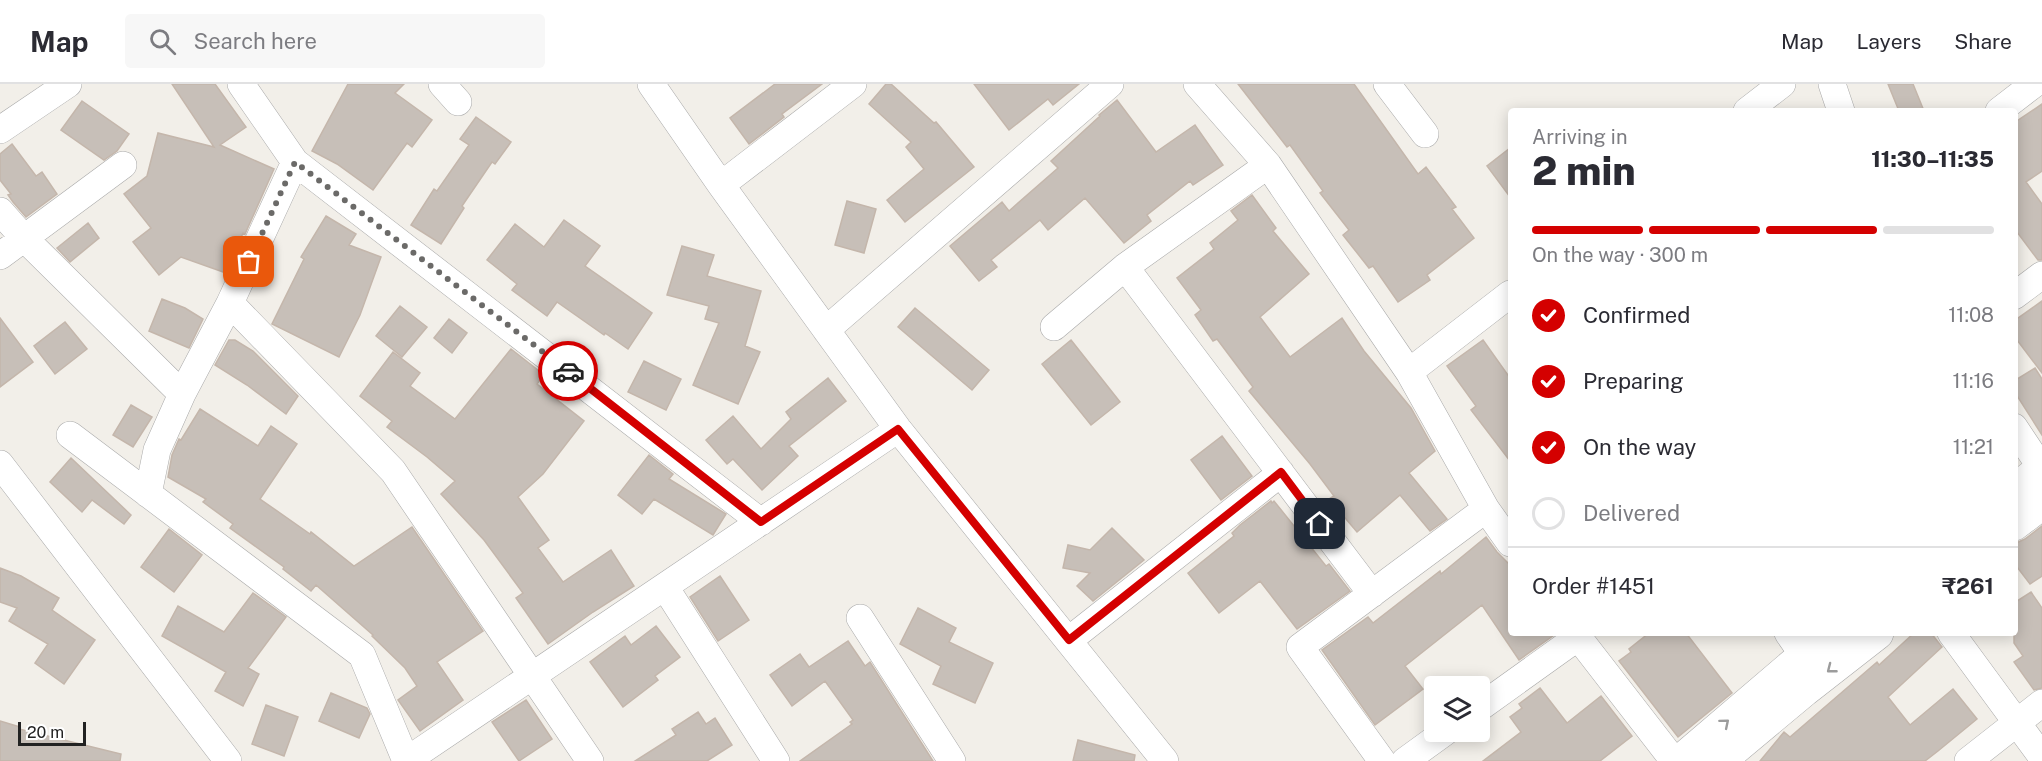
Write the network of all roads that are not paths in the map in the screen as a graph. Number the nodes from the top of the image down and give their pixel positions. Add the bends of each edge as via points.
1 (68, 84) edge
2 (241, 84) edge
3 (651, 84) edge
4 (853, 84) edge
5 (1110, 84) edge
6 (1197, 84) edge
7 (1387, 84) edge
8 (1782, 84) edge
9 (1832, 84) edge
10 (1751, 108) edge
11 (1839, 108) edge
12 (0, 130) edge
13 (1425, 134) dead end
14 (295, 162) junction
15 (123, 165) dead end
16 (1268, 165) junction
17 (721, 185) junction
18 (0, 211) edge
19 (23, 237) junction
20 (0, 256) edge
21 (1125, 267) junction
22 (2042, 275) edge
23 (2018, 293) edge
24 (1508, 296) edge
25 (230, 303) junction
26 (1054, 327) dead end
27 (826, 330) junction
28 (1409, 372) junction
29 (182, 394) junction
30 (898, 429) junction
31 (2018, 433) edge
32 (70, 435) dead end
33 (0, 464) edge
34 (2042, 469) edge
35 (1281, 472) junction
36 (2018, 488) edge
37 (148, 494) junction
38 (2042, 502) edge
39 (1486, 508) junction
40 (2018, 521) edge
41 (761, 522) junction
42 (1508, 540) edge
43 (665, 587) junction
44 (1372, 594) junction
45 (860, 618) dead end
46 (1575, 636) edge
47 (1577, 636) edge
48 (1825, 636) edge
49 (1873, 636) edge
50 (1953, 636) edge
51 (1069, 640) junction
52 (1796, 644) edge
53 (532, 676) junction
54 (1490, 700) edge
55 (2042, 703) edge
56 (2017, 722) junction
57 (1431, 742) edge
58 (2042, 757) edge
59 (228, 761) edge
60 (590, 761) edge
61 (776, 761) edge
62 (952, 761) edge
63 (1165, 761) edge
64 (1382, 761) edge
65 (1405, 761) edge
66 (1674, 761) edge
67 (1681, 761) edge
68 (1719, 761) edge
69 (1968, 761) edge

1 - 12 street
2 - 14 street
3 - 17 street
4 - 17 street
5 - 27 street
6 - 16 street
7 - 13 street
8 - 10 street
9 - 11 street
14 - 25 street
14 - 41 street
15 - 19 street
16 - 21 street
16 - 28 street
17 - 27 street
18 - 19 street
19 - 20 street
19 - 29 street
21 - 26 street
21 - 35 street
22 - 23 street
24 - 28 street
25 - 29 street
25 - 53 street via 393,471
27 - 30 street
28 - 39 street
29 - 37 street via 157,450
30 - 41 street
30 - 51 street
31 - 34 street
32 - 37 street
33 - 59 street
34 - 36 street
35 - 44 street
35 - 51 street
37 - 53 street via 362,655 406,761
38 - 40 street
39 - 42 street
39 - 44 street
41 - 43 street
43 - 53 street
43 - 61 street
44 - 64 street via 1300,647
45 - 62 street
46 - 54 street
47 - 66 street
48 - 52 street
49 -> 68 street
50 - 56 street
51 - 63 street
67 -> 52 street
53 - 60 street
55 - 56 street
56 - 58 street
56 - 69 street
57 - 65 street

